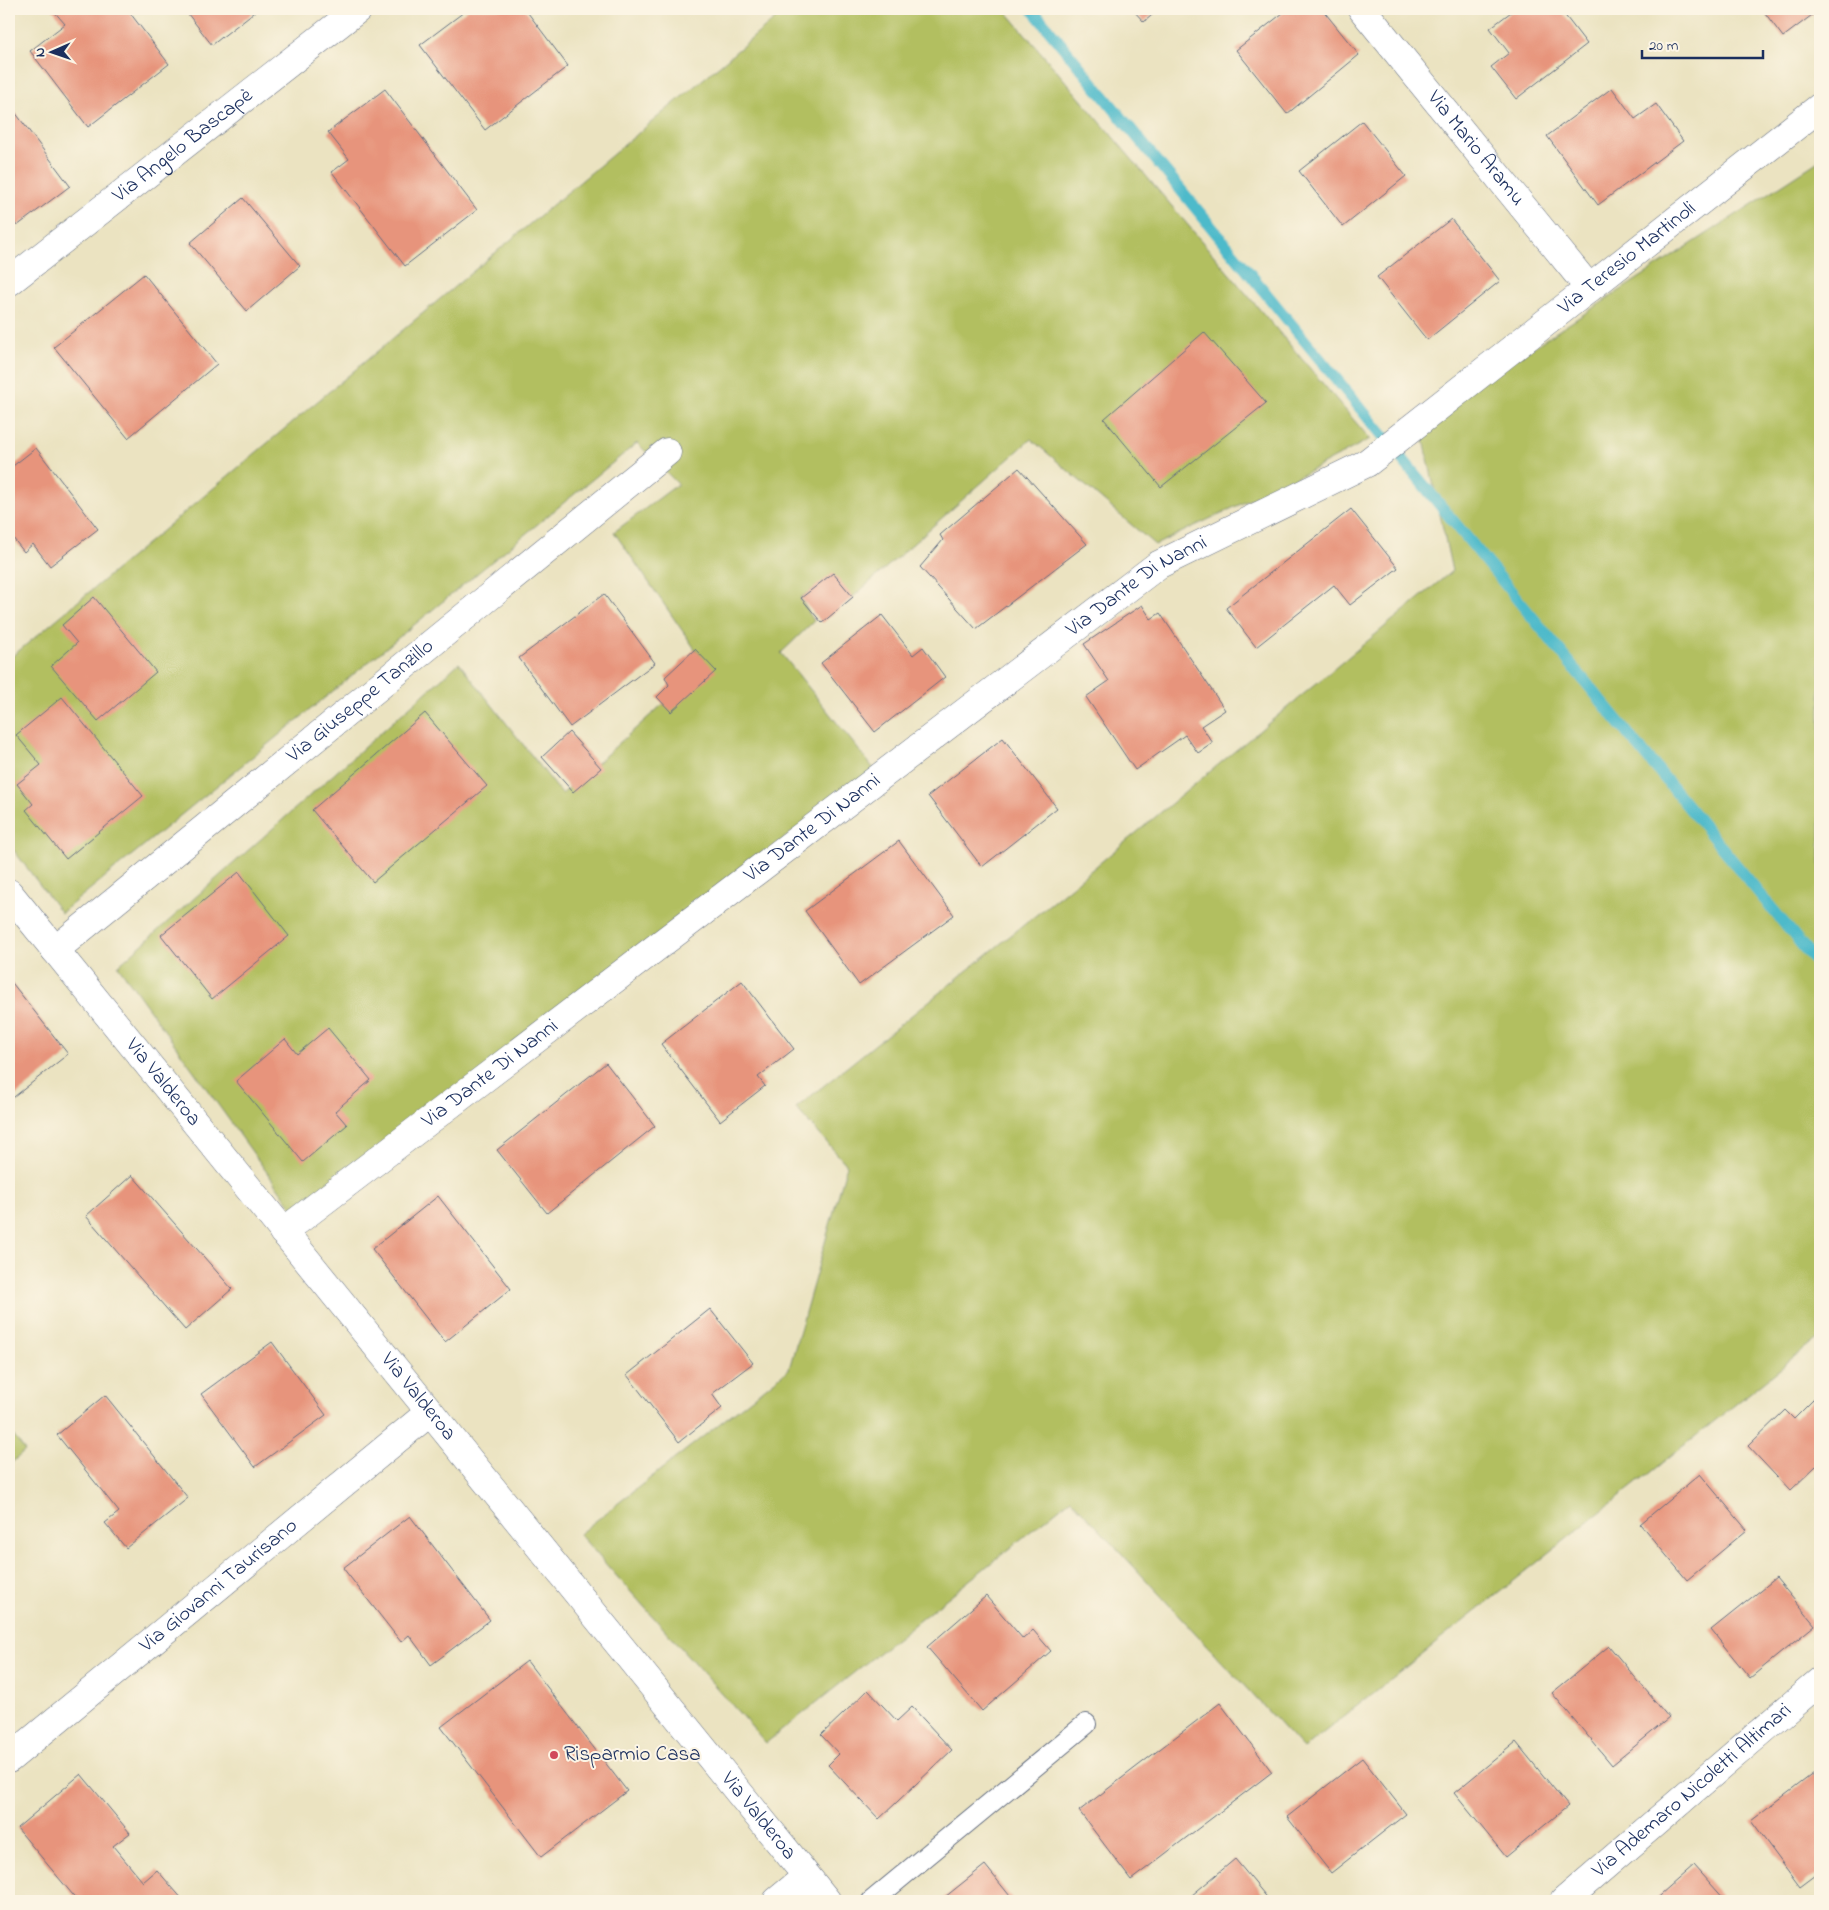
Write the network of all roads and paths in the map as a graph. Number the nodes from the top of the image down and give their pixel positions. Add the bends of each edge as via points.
1 (358, 9) edge
2 (1362, 9) edge
3 (1820, 107) edge
4 (9, 282) edge
5 (1589, 288) junction
6 (667, 452) dead end
7 (1367, 462) joint
8 (9, 894) edge
9 (55, 950) junction
10 (283, 1232) junction
11 (430, 1412) junction
12 (1820, 1681) edge
13 (1086, 1724) dead end
14 (9, 1759) edge
15 (806, 1877) junction
16 (777, 1901) edge
17 (827, 1901) edge
18 (872, 1901) edge
19 (1564, 1901) edge

1 - 4 street, Via Angelo Bascapè
2 - 5 street, Via Mario Aramu
3 - 5 street, Via Teresio Martinoli
5 - 7 street, Via Teresio Martinoli
6 - 9 street, Via Giuseppe Tanzillo
7 - 10 street, Via Dante Di Nanni via 1158,565
8 - 9 street, Via Valderoa
9 - 10 street, Via Valderoa
10 - 11 street, Via Valderoa
11 - 14 street, Via Giovanni Taurisano
11 - 15 street, Via Valderoa
12 - 19 street, Via Ademaro Nicoletti Altimari
13 - 18 lane
15 - 16 street
15 - 17 street, Via Valderoa

